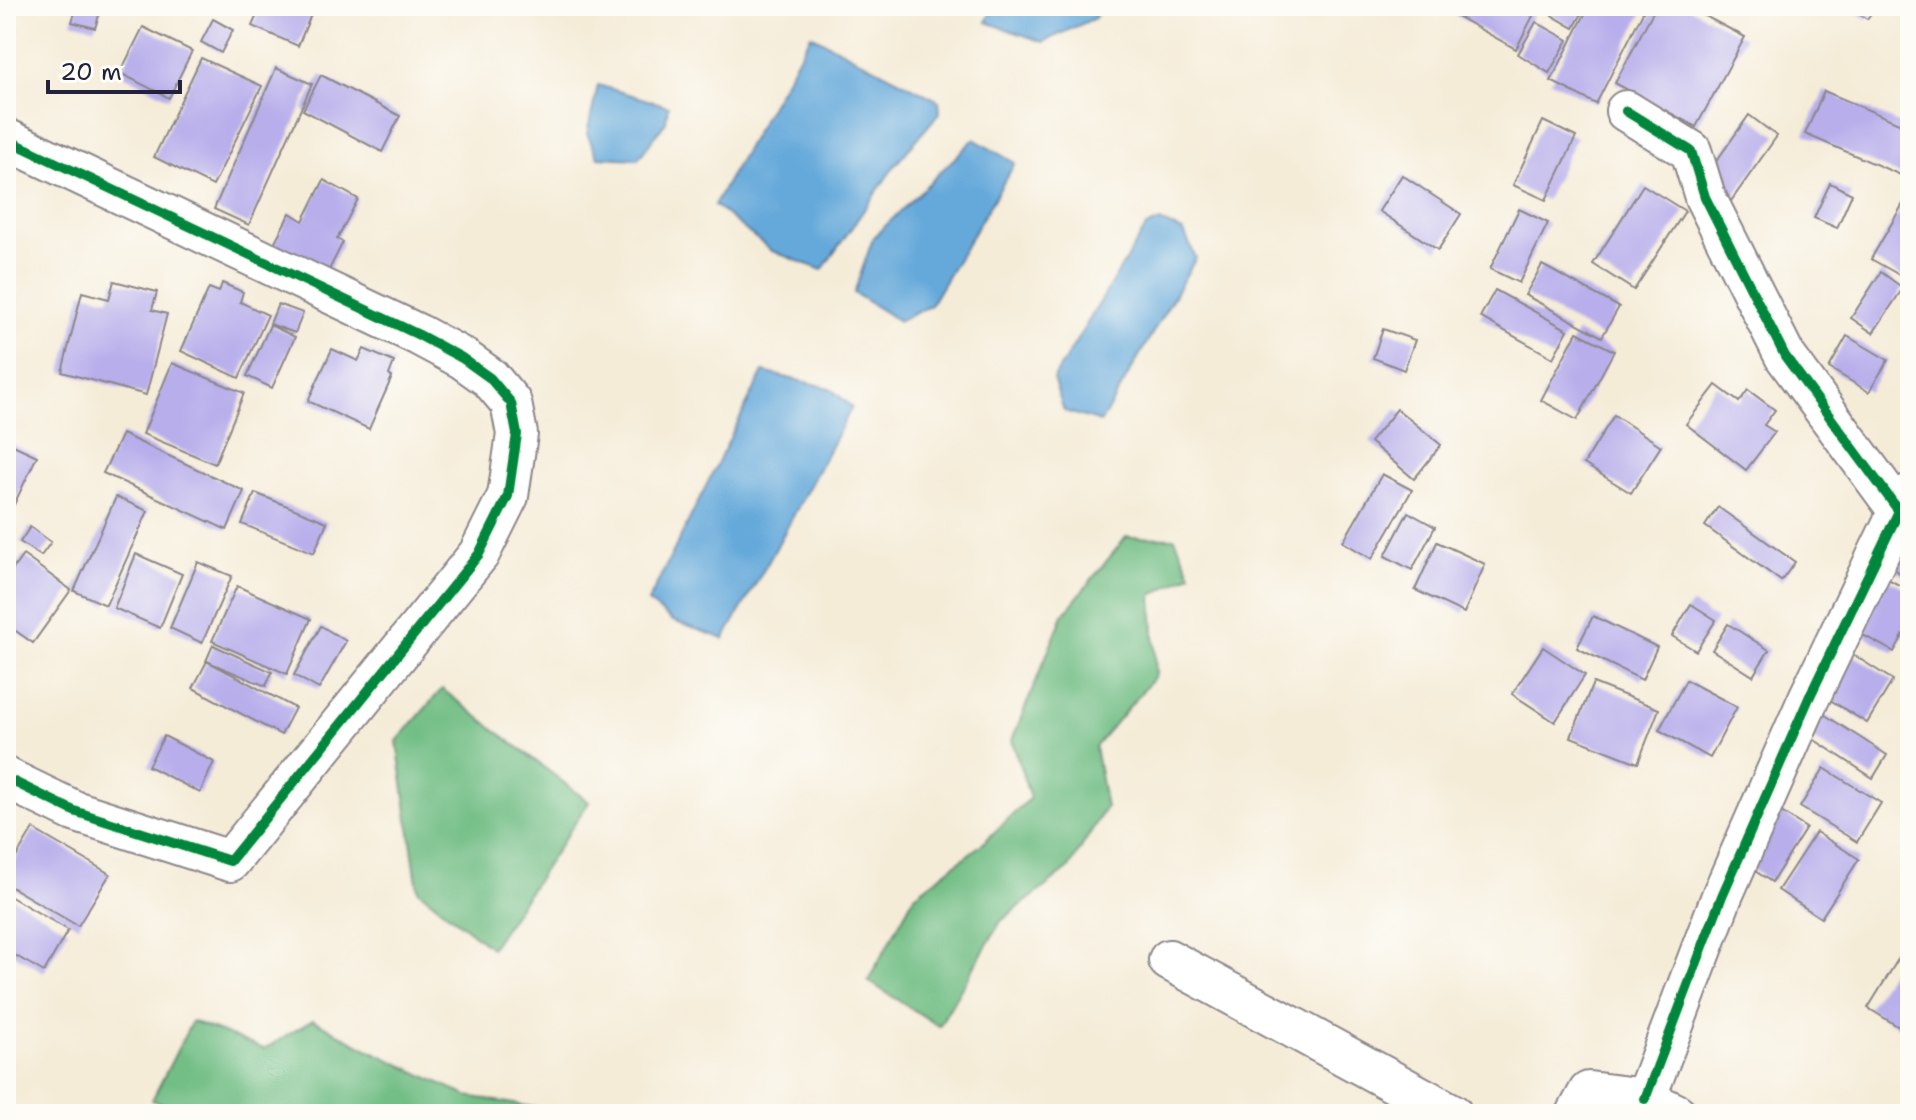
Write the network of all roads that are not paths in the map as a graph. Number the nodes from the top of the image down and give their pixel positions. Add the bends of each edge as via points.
1 (1626, 111) dead end
2 (6, 139) edge
3 (1905, 503) edge
4 (6, 778) edge
5 (1169, 960) dead end
6 (1660, 1106) edge
7 (1452, 1114) edge
8 (1577, 1114) edge

1 - 3 street via 1691,151 1705,197 1785,356
2 - 4 street via 462,358 490,378 511,403 517,434 508,496 479,554 230,861 74,811
3 - 6 street via 1809,698 1722,896
5 - 7 street
6 - 8 street via 1589,1092

